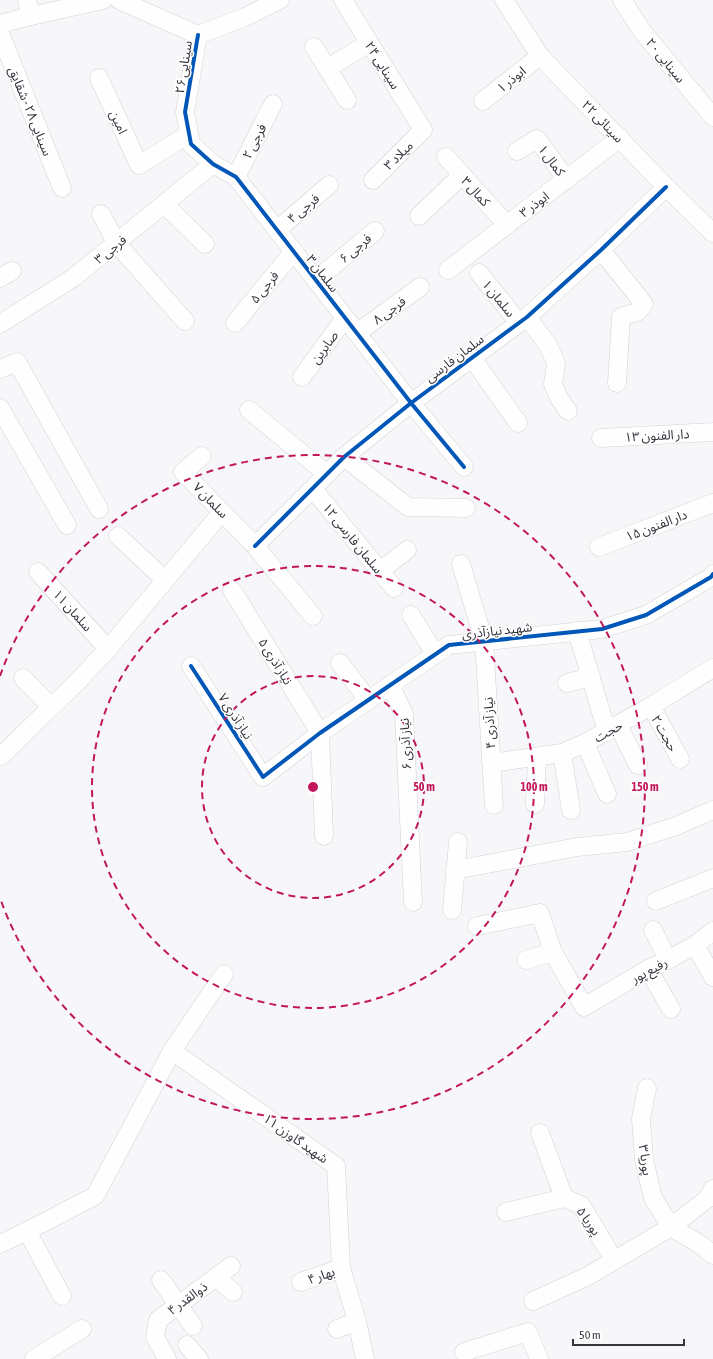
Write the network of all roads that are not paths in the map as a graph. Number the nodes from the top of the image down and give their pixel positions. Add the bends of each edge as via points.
1 (103, 0) edge
2 (119, 0) edge
3 (280, 0) edge
4 (343, 0) edge
5 (504, 0) edge
6 (622, 0) edge
7 (29, 8) edge
8 (0, 24) edge
9 (0, 33) edge
10 (198, 35) junction
11 (369, 43) junction
12 (314, 46) dead end
13 (540, 56) junction
14 (328, 68) junction
15 (99, 78) dead end
16 (348, 100) dead end
17 (483, 101) dead end
18 (273, 104) dead end
19 (713, 117) edge
20 (424, 130) joint
21 (189, 134) junction
22 (620, 138) junction
23 (517, 151) dead end
24 (446, 157) dead end
25 (213, 164) junction
26 (462, 175) junction
27 (236, 177) junction
28 (373, 180) dead end
29 (567, 180) junction
30 (329, 186) dead end
31 (666, 187) junction
32 (62, 188) dead end
33 (164, 204) junction
34 (102, 214) dead end
35 (419, 216) dead end
36 (507, 225) junction
37 (277, 230) junction
38 (375, 231) dead end
39 (713, 233) edge
40 (117, 244) junction
41 (205, 244) dead end
42 (601, 250) junction
43 (294, 251) junction
44 (448, 270) dead end
45 (479, 274) dead end
46 (316, 280) junction
47 (420, 287) dead end
48 (345, 318) junction
49 (523, 320) junction
50 (185, 321) dead end
51 (235, 323) dead end
52 (0, 324) edge
53 (357, 333) junction
54 (472, 358) junction
55 (0, 369) edge
56 (302, 377) dead end
57 (617, 383) dead end
58 (411, 402) junction
59 (0, 408) edge
60 (249, 410) dead end
61 (568, 411) dead end
62 (518, 423) dead end
63 (713, 432) edge
64 (601, 438) dead end
65 (202, 456) dead end
66 (344, 457) junction
67 (464, 467) dead end
68 (327, 474) junction
69 (313, 489) junction
70 (713, 503) edge
71 (466, 508) dead end
72 (99, 509) dead end
73 (222, 512) junction
74 (67, 525) dead end
75 (118, 536) dead end
76 (255, 546) junction
77 (599, 547) dead end
78 (407, 550) dead end
79 (461, 564) dead end
80 (380, 571) junction
81 (38, 572) dead end
82 (713, 574) edge
83 (165, 580) junction
84 (394, 588) dead end
85 (232, 590) dead end
86 (411, 615) dead end
87 (313, 616) dead end
88 (577, 631) junction
89 (484, 641) junction
90 (108, 649) junction
91 (435, 654) junction
92 (340, 662) dead end
93 (191, 666) dead end
94 (713, 668) edge
95 (591, 677) junction
96 (24, 678) dead end
97 (567, 683) dead end
98 (390, 685) junction
99 (368, 700) junction
100 (650, 706) junction
101 (51, 707) junction
102 (612, 729) junction
103 (320, 732) junction
104 (585, 743) junction
105 (562, 753) junction
106 (1, 756) edge
107 (537, 757) junction
108 (680, 759) dead end
109 (491, 763) junction
110 (638, 765) dead end
111 (263, 777) joint
112 (607, 794) dead end
113 (535, 804) dead end
114 (494, 805) dead end
115 (570, 810) dead end
116 (713, 810) edge
117 (324, 836) dead end
118 (458, 842) dead end
119 (455, 870) junction
120 (713, 878) edge
121 (656, 901) dead end
122 (413, 902) dead end
123 (452, 910) dead end
124 (477, 926) dead end
125 (653, 930) dead end
126 (713, 931) edge
127 (695, 945) junction
128 (553, 952) junction
129 (526, 960) dead end
130 (668, 960) junction
131 (648, 969) junction
132 (224, 974) dead end
133 (713, 977) edge
134 (671, 1009) dead end
135 (172, 1051) junction
136 (647, 1088) dead end
137 (540, 1133) dead end
138 (713, 1189) edge
139 (564, 1198) junction
140 (506, 1212) dead end
141 (671, 1227) junction
142 (27, 1232) junction
143 (0, 1244) edge
144 (713, 1255) edge
145 (614, 1260) junction
146 (231, 1266) dead end
147 (341, 1268) junction
148 (216, 1277) junction
149 (161, 1280) dead end
150 (301, 1282) dead end
151 (233, 1292) dead end
152 (62, 1296) dead end
153 (533, 1301) dead end
154 (178, 1305) junction
155 (356, 1321) junction
156 (193, 1326) dead end
157 (82, 1329) dead end
158 (337, 1329) dead end
159 (187, 1345) dead end
160 (464, 1352) dead end
161 (34, 1359) edge
162 (167, 1359) edge
163 (200, 1359) edge
164 (366, 1359) edge
165 (539, 1359) edge

1 - 7 street
2 - 10 street
3 - 10 street
4 - 11 street, سینایی ۲۴
5 - 13 street, سینائی ۲۲
6 - 19 street, سینایی ۲۰ via 642,31
7 - 8 street
9 - 32 street, سینایی ۲۸ - شقایق
10 - 21 street, سینایی ۲۶ via 186,112
11 - 14 street
11 - 20 street, سینایی ۲۴
12 - 14 street
13 - 17 street, ابوذر ۱
13 - 22 street, سینائی ۲۲
14 - 16 street
15 - 21 street, امین via 140,165
18 - 27 street, فرجی ۲
20 - 28 street, میلاد ۳
21 - 25 street, سینایی ۲۶ via 191,144
22 - 29 street, ابوذر ۳
22 - 31 street, سینائی ۲۲
23 - 29 street, کمال ۱ via 537,140
24 - 26 street, کمال ۳
25 - 27 street, سلمان ۳
25 - 33 street, فرجی ۳
26 - 35 street
26 - 36 street, کمال ۳
27 - 37 street, سلمان ۳
29 - 36 street, ابوذر ۳
30 - 37 street, فرجی ۴
31 - 39 street, سینائی ۲۲
31 - 42 street, سلمان فارسی
33 - 40 street, فرجی ۳
33 - 41 street
34 - 40 street
36 - 44 street, ابوذر ۳
37 - 43 street, سلمان ۳
38 - 46 street, فرجی ۶
40 - 50 street
40 - 52 street, فرجی ۳ via 73,278
42 - 49 street, سلمان فارسی
42 - 57 street via 644,304 637,312 621,317
43 - 46 street, سلمان ۳
43 - 51 street, فرجی ۵
45 - 49 street, سلمان ۱
46 - 48 street, سلمان ۳
47 - 53 street, فرجی ۸
48 - 53 street, سلمان ۳
48 - 56 street, صابرین
49 - 54 street, سلمان فارسی
49 - 61 street, سلمان ۱ via 548,345 556,363 553,384
53 - 58 street, سلمان ۳
54 - 58 street, سلمان فارسی
54 - 62 street
55 - 72 street via 17,362
58 - 66 street, سلمان فارسی
58 - 67 street, سلمان ۳
59 - 74 street
60 - 68 street
63 - 64 street, دار الفنون ۱۳
65 - 73 street, سلمان ۷ via 183,472
66 - 68 street, سلمان فارسی
66 - 71 street via 408,507
68 - 69 street, سلمان فارسی
69 - 76 street, سلمان فارسی
69 - 80 street, سلمان فارسی ۱۲
70 - 77 street, دار الفنون ۱۵
73 - 76 street, سلمان ۷
73 - 83 street
75 - 83 street
76 - 87 street, سلمان ۷
78 - 80 street
79 - 89 street, نیاز آذری ۴
80 - 84 street, سلمان فارسی ۱۲
81 - 90 street, سلمان ۱۱
82 - 88 street, شهید نیازآذری via 646,615 602,629
83 - 90 street
85 - 103 street, نیاز آذری ۵
86 - 91 street
88 - 89 street, شهید نیازآذری
88 - 95 street
89 - 91 street, شهید نیازآذری via 449,645
89 - 109 street, نیاز آذری ۴
90 - 101 street
91 - 98 street, شهید نیازآذری
92 - 99 street
93 - 111 street, نیاز آذری ۷
94 - 100 street, حجت
95 - 97 street
95 - 102 street
96 - 101 street
98 - 99 street, شهید نیازآذری
98 - 122 street, نیاز آذری ۶ via 404,714
99 - 103 street, شهید نیازآذری
100 - 102 street, حجت
100 - 108 street, حجت ۲
101 - 106 street
102 - 104 street, حجت
102 - 110 street
103 - 111 street, شهید نیازآذری
103 - 117 street
104 - 105 street, حجت
104 - 112 street
105 - 107 street, حجت
105 - 115 street
107 - 109 street, حجت
107 - 113 street
109 - 114 street, نیاز آذری ۴
116 - 119 street via 676,826 627,842 577,848
118 - 119 street
119 - 123 street
120 - 121 street
124 - 128 street via 540,913
125 - 130 street
126 - 127 street, رفیع پور
127 - 130 street, رفیع پور
127 - 133 street
128 - 129 street
128 - 131 street, رفیع پور via 584,1007
130 - 131 street, رفیع پور
131 - 134 street
132 - 135 street
135 - 142 street via 95,1196
135 - 147 street, شهید گاوزن ۱۱ via 336,1166
136 - 141 street, پوریا ۳ via 641,1119 644,1160 653,1198
137 - 139 street
138 - 141 street via 707,1199
139 - 140 street, پوریا ۵
139 - 145 street, پوریا ۵ via 581,1205
141 - 144 street
141 - 145 street
142 - 143 street
142 - 152 street
145 - 153 street via 588,1276
146 - 148 street, ذوالقدر ۴
147 - 150 street, بهار ۴
147 - 155 street, شهید گاوزن ۱۱
148 - 151 street
148 - 154 street, ذوالقدر ۴
149 - 154 street
154 - 156 street
154 - 162 street, ذوالقدر ۴ via 158,1320 155,1337
155 - 158 street
155 - 164 street, شهید گاوزن ۱۱
157 - 161 street
159 - 163 street
160 - 165 street via 528,1332

